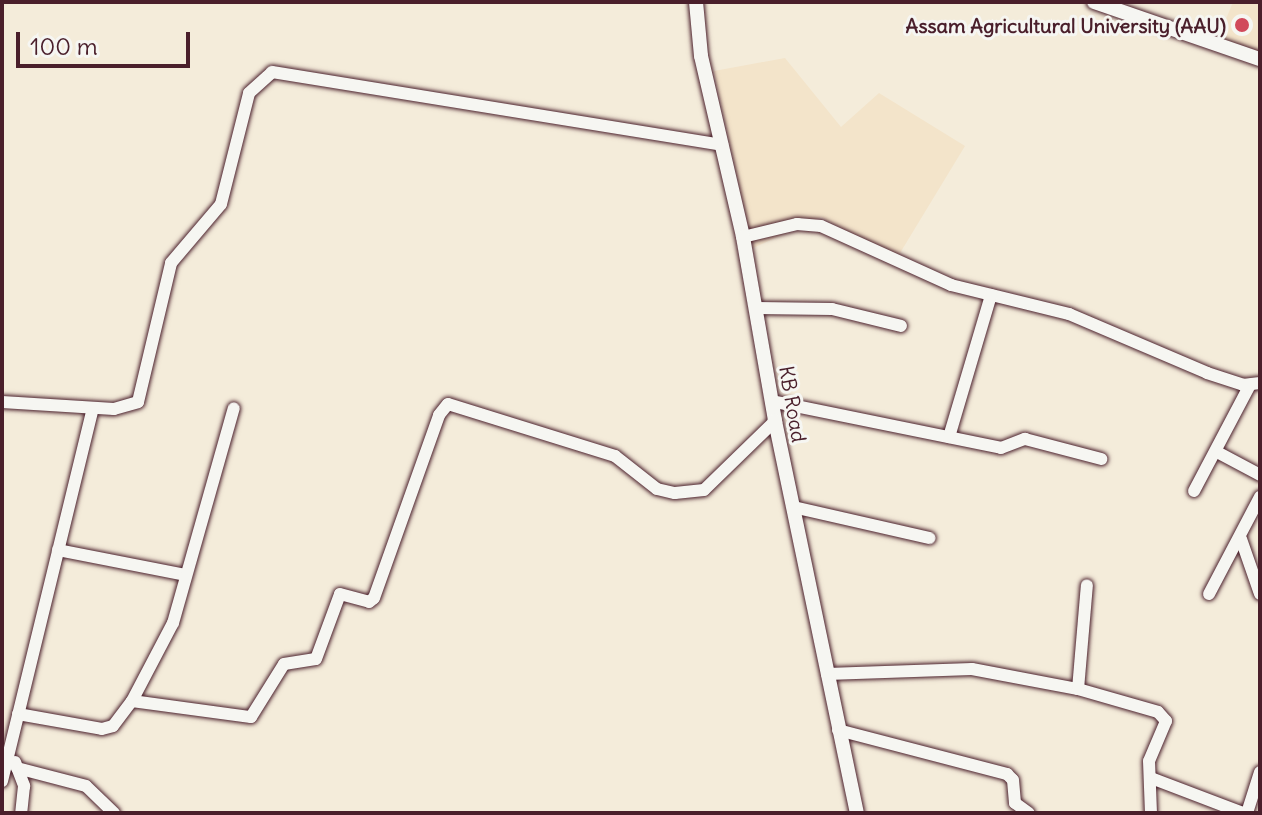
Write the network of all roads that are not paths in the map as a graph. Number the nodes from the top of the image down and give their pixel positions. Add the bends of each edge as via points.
1 (696, 2) edge
2 (1094, 2) edge
3 (1260, 59) edge
4 (722, 145) junction
5 (743, 237) junction
6 (991, 295) junction
7 (757, 308) junction
8 (901, 326) dead end
9 (1255, 384) edge
10 (771, 401) junction
11 (2, 402) edge
12 (93, 408) junction
13 (234, 408) dead end
14 (775, 421) junction
15 (949, 437) junction
16 (1217, 452) junction
17 (1101, 459) dead end
18 (1260, 475) edge
19 (1194, 491) dead end
20 (1260, 497) edge
21 (793, 507) junction
22 (930, 538) dead end
23 (1241, 539) junction
24 (58, 550) junction
25 (186, 575) junction
26 (1087, 585) dead end
27 (1209, 594) dead end
28 (1260, 594) edge
29 (827, 674) junction
30 (1078, 689) junction
31 (132, 701) junction
32 (18, 714) junction
33 (838, 730) junction
34 (10, 750) junction
35 (17, 768) junction
36 (1260, 772) edge
37 (1151, 778) junction
38 (2, 781) edge
39 (21, 813) edge
40 (114, 813) edge
41 (857, 813) edge
42 (1029, 813) edge
43 (1151, 813) edge
44 (1245, 813) edge

1 - 4 main road, KB Road via 697,39
2 - 3 main road
4 - 5 main road, KB Road
4 - 12 street via 281,72 263,76 249,93 221,204 171,263 138,402 125,408
5 - 6 street via 797,224 821,226 940,281
5 - 7 main road, KB Road
6 - 9 street via 1083,318 1189,367
6 - 15 street
7 - 8 street via 832,309
7 - 10 main road, KB Road
9 - 16 street
10 - 14 main road, KB Road
10 - 15 street
11 - 12 street
12 - 24 street
13 - 25 street
14 - 21 main road, KB Road
14 - 31 street via 704,490 675,493 657,489 615,456 448,404 439,415 374,598 369,602 340,594 316,659 284,664 251,717
15 - 17 street via 1005,448 1025,439
16 - 18 street
16 - 19 street
20 - 23 street
21 - 22 street
21 - 29 main road, KB Road
23 - 27 street
23 - 28 street
24 - 25 street
24 - 32 street
25 - 31 street via 163,646
26 - 30 street
29 - 30 street via 959,668
29 - 33 main road, KB Road
30 - 37 street via 1165,716 1149,761
31 - 32 street via 113,726 102,729
32 - 34 street
33 - 41 main road, KB Road
33 - 42 street via 1007,774 1015,803
34 - 35 street
34 - 38 street
35 - 39 street via 24,786
35 - 40 street via 86,786
36 - 44 street
37 - 43 street
37 - 44 street

